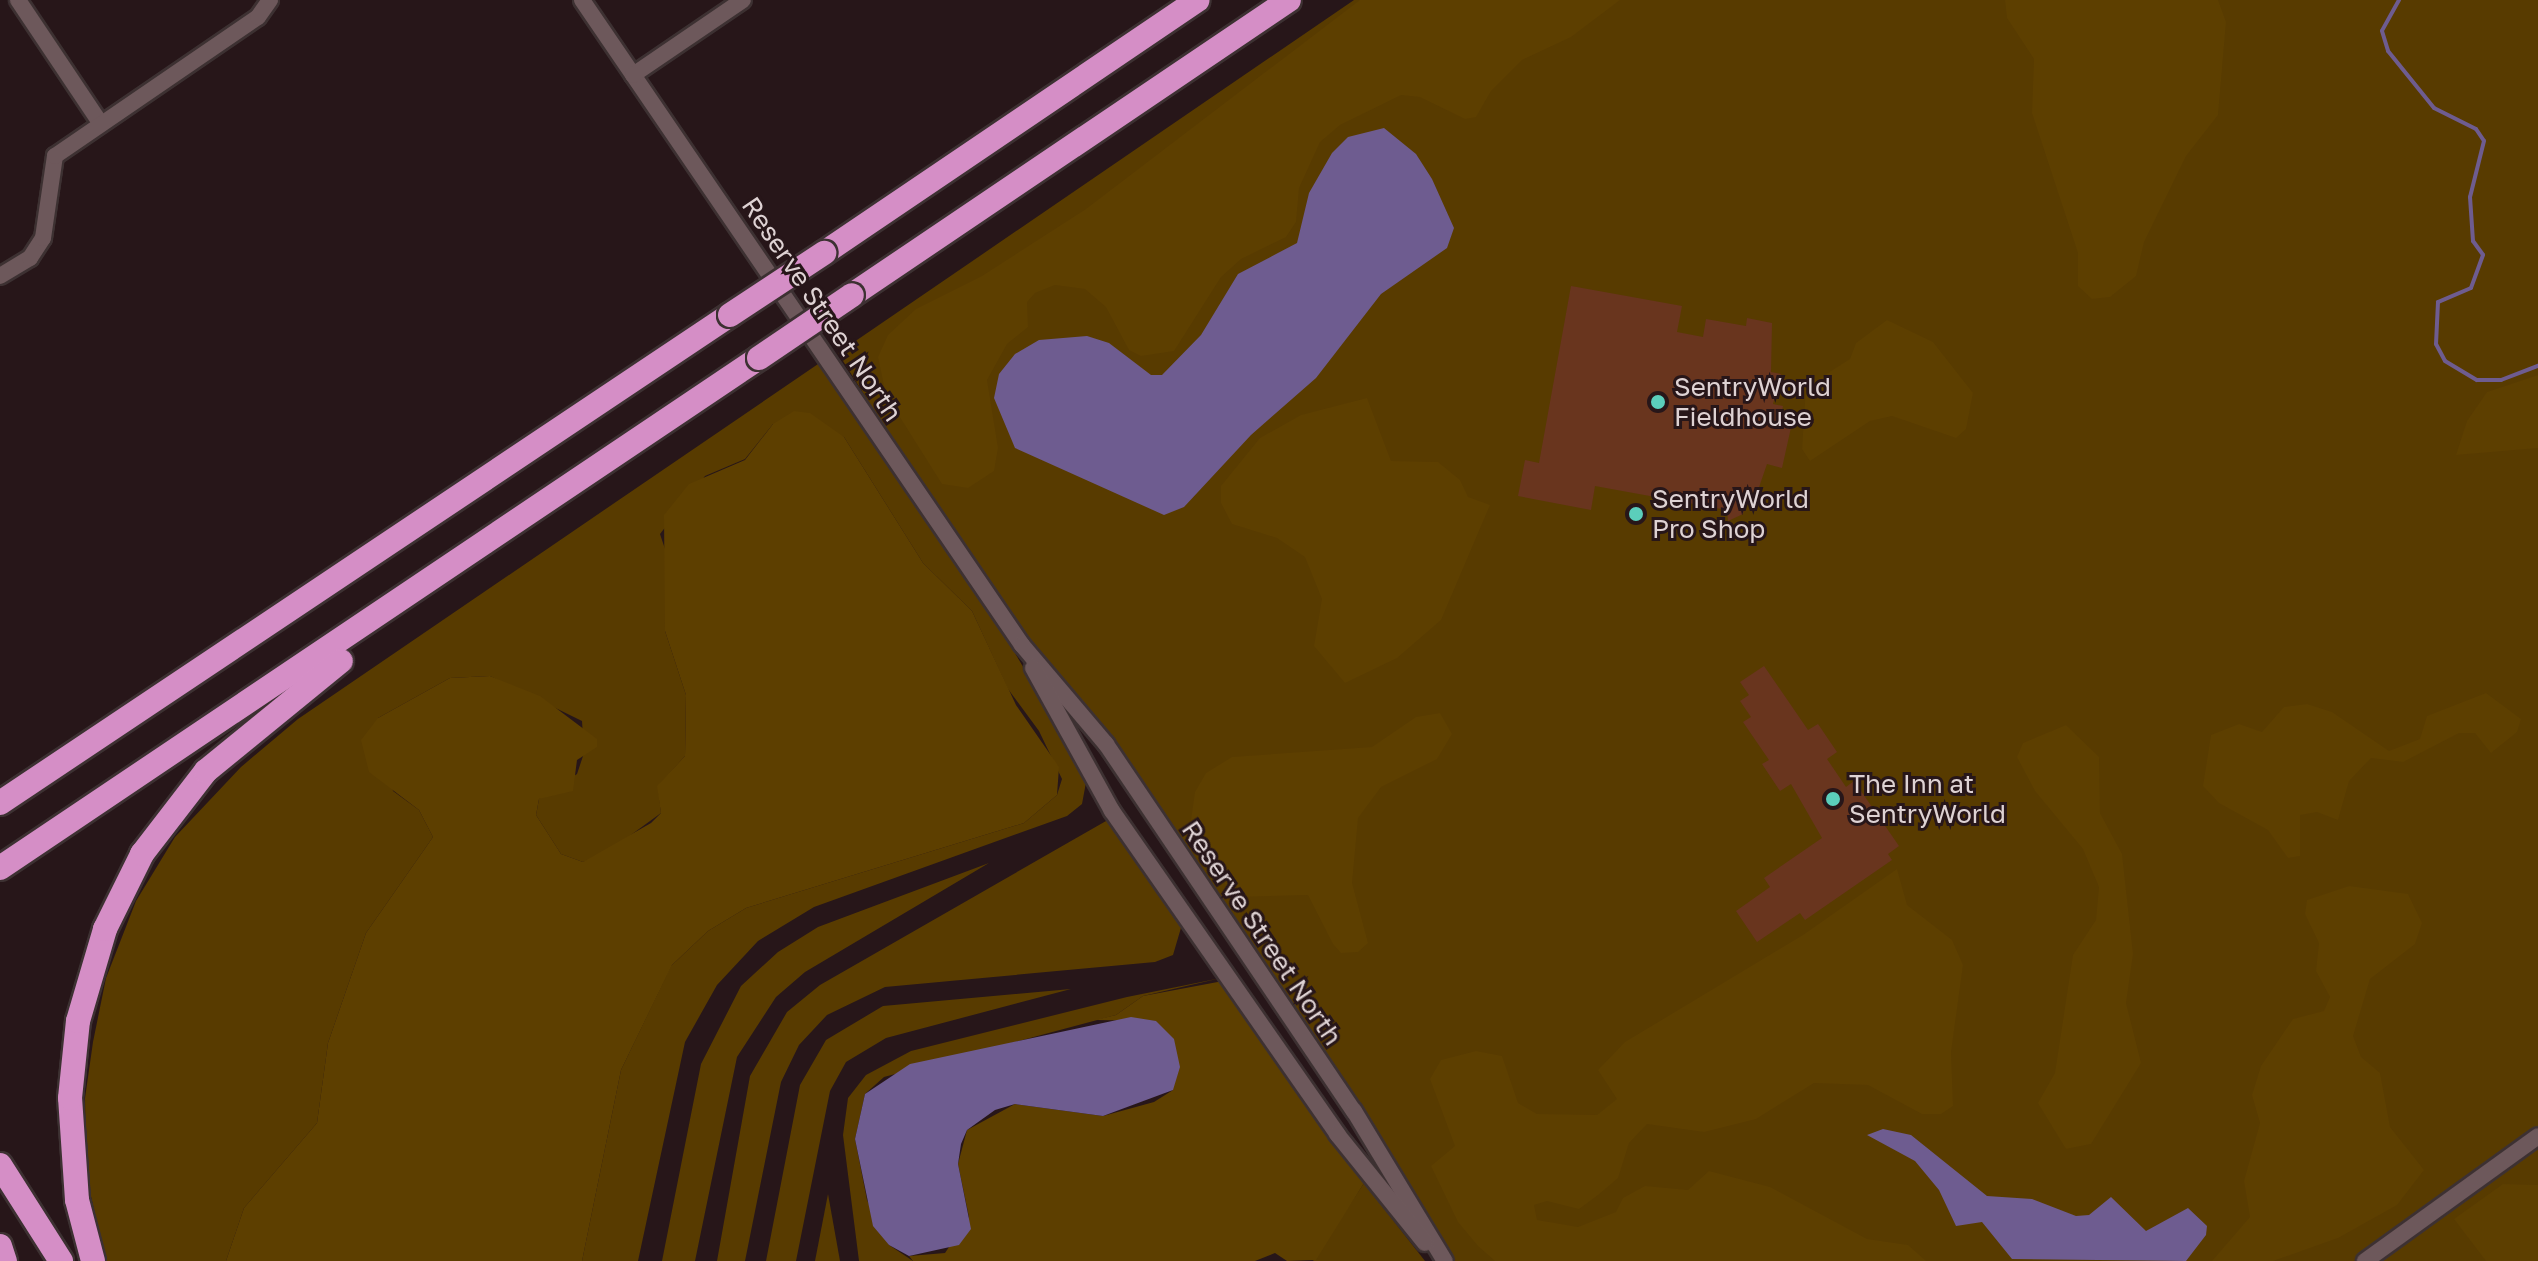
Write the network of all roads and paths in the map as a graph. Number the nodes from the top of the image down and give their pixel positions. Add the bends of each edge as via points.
1 (18, 0) edge
2 (270, 0) edge
3 (582, 0) edge
4 (743, 0) edge
5 (1197, 0) edge
6 (1289, 0) edge
7 (633, 75) junction
8 (101, 124) junction
9 (0, 276) edge
10 (470, 554) junction
11 (1022, 645) junction
12 (0, 803) edge
13 (0, 868) edge
14 (2538, 1136) edge
15 (0, 1165) edge
16 (0, 1246) edge
17 (5, 1261) edge
18 (61, 1261) edge
19 (93, 1261) edge
20 (1444, 1261) edge
21 (2365, 1261) edge

1 - 8 street
2 - 8 street via 258,17
3 - 7 street, Reserve Street North
4 - 7 street
5 - 12 highway, bridge
6 - 10 highway, bridge
7 - 11 street, Reserve Street North
8 - 9 street via 55,156 43,238 30,258
10 - 13 highway
10 - 19 highway via 458,579 233,744 177,805 122,888 90,972 74,1046 71,1146
11 - 20 street, Reserve Street North via 1106,744 1354,1111
11 - 20 street, Reserve Street North via 1112,811 1337,1134
14 - 21 street
15 - 18 highway
16 - 17 highway

